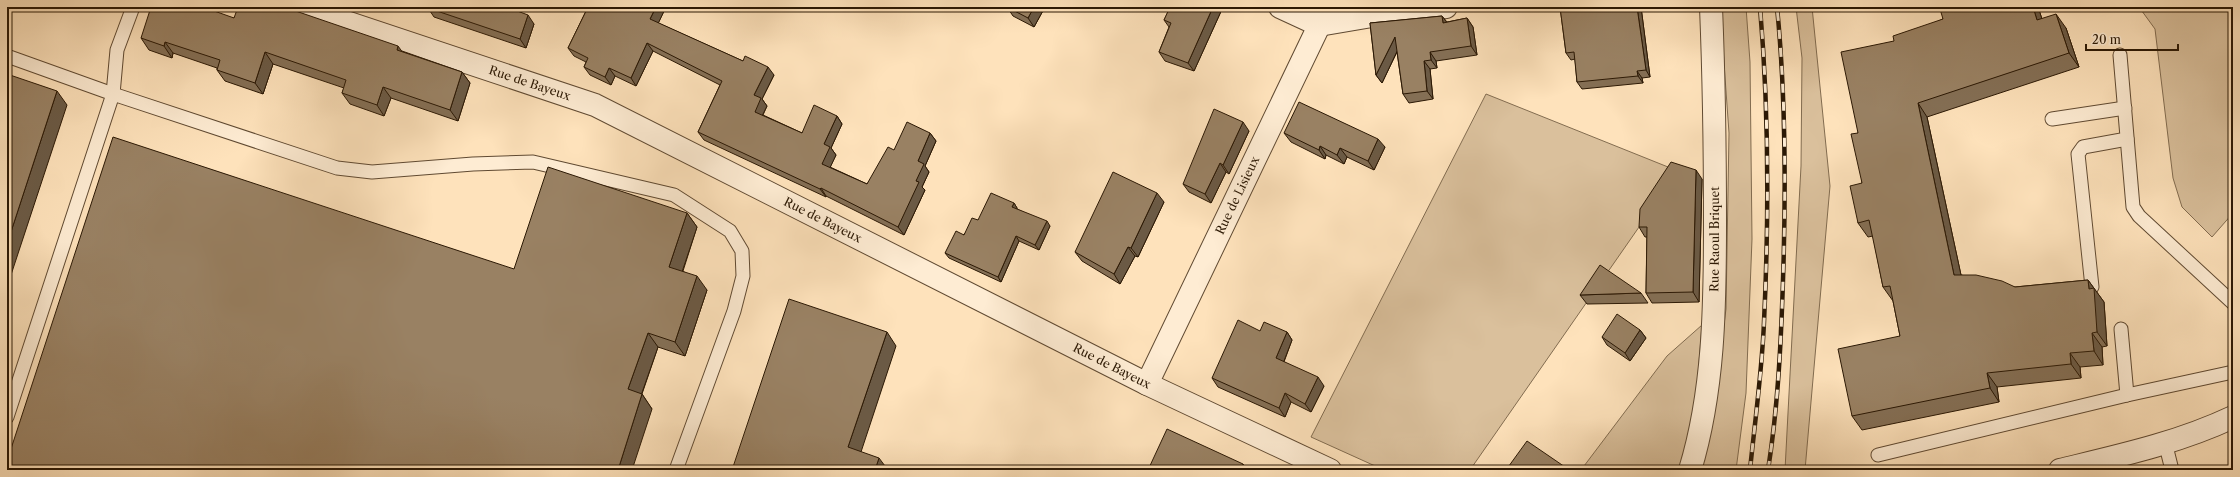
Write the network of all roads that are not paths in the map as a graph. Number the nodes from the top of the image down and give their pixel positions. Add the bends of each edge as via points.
1 (133, 7) edge
2 (301, 7) edge
3 (1280, 7) edge
4 (1446, 7) edge
5 (1711, 7) edge
6 (1323, 16) edge
7 (2120, 55) dead end
8 (7, 56) edge
9 (114, 94) junction
10 (2124, 108) junction
11 (2052, 120) dead end
12 (2127, 139) junction
13 (2092, 288) edge
14 (2233, 304) edge
15 (2121, 329) dead end
16 (2233, 372) edge
17 (1148, 384) junction
18 (2127, 395) junction
19 (7, 417) edge
20 (2233, 417) edge
21 (2165, 442) junction
22 (1878, 455) dead end
23 (676, 470) edge
24 (1330, 470) edge
25 (1690, 470) edge
26 (2060, 470) edge
27 (2172, 470) edge

1 - 9 lane via 117,50
2 - 17 street, Rue de Bayeux via 595,105
3 - 6 street
4 - 6 street via 1372,16
5 - 25 street, Rue Raoul Briquet via 1715,136 1715,309 1709,370
6 - 17 street, Rue de Lisieux
7 - 10 lane
8 - 9 lane
9 - 19 lane
9 - 23 lane via 337,168 372,172 533,162 674,195 730,230 742,251 743,276 734,311
10 - 11 lane
10 - 12 lane
12 - 13 lane via 2083,147 2078,154
12 - 14 lane via 2133,207
15 - 18 lane
16 - 18 lane
17 - 24 street, Rue de Bayeux
18 - 22 lane
20 - 21 street via 2208,429
21 - 26 street
21 - 27 lane

